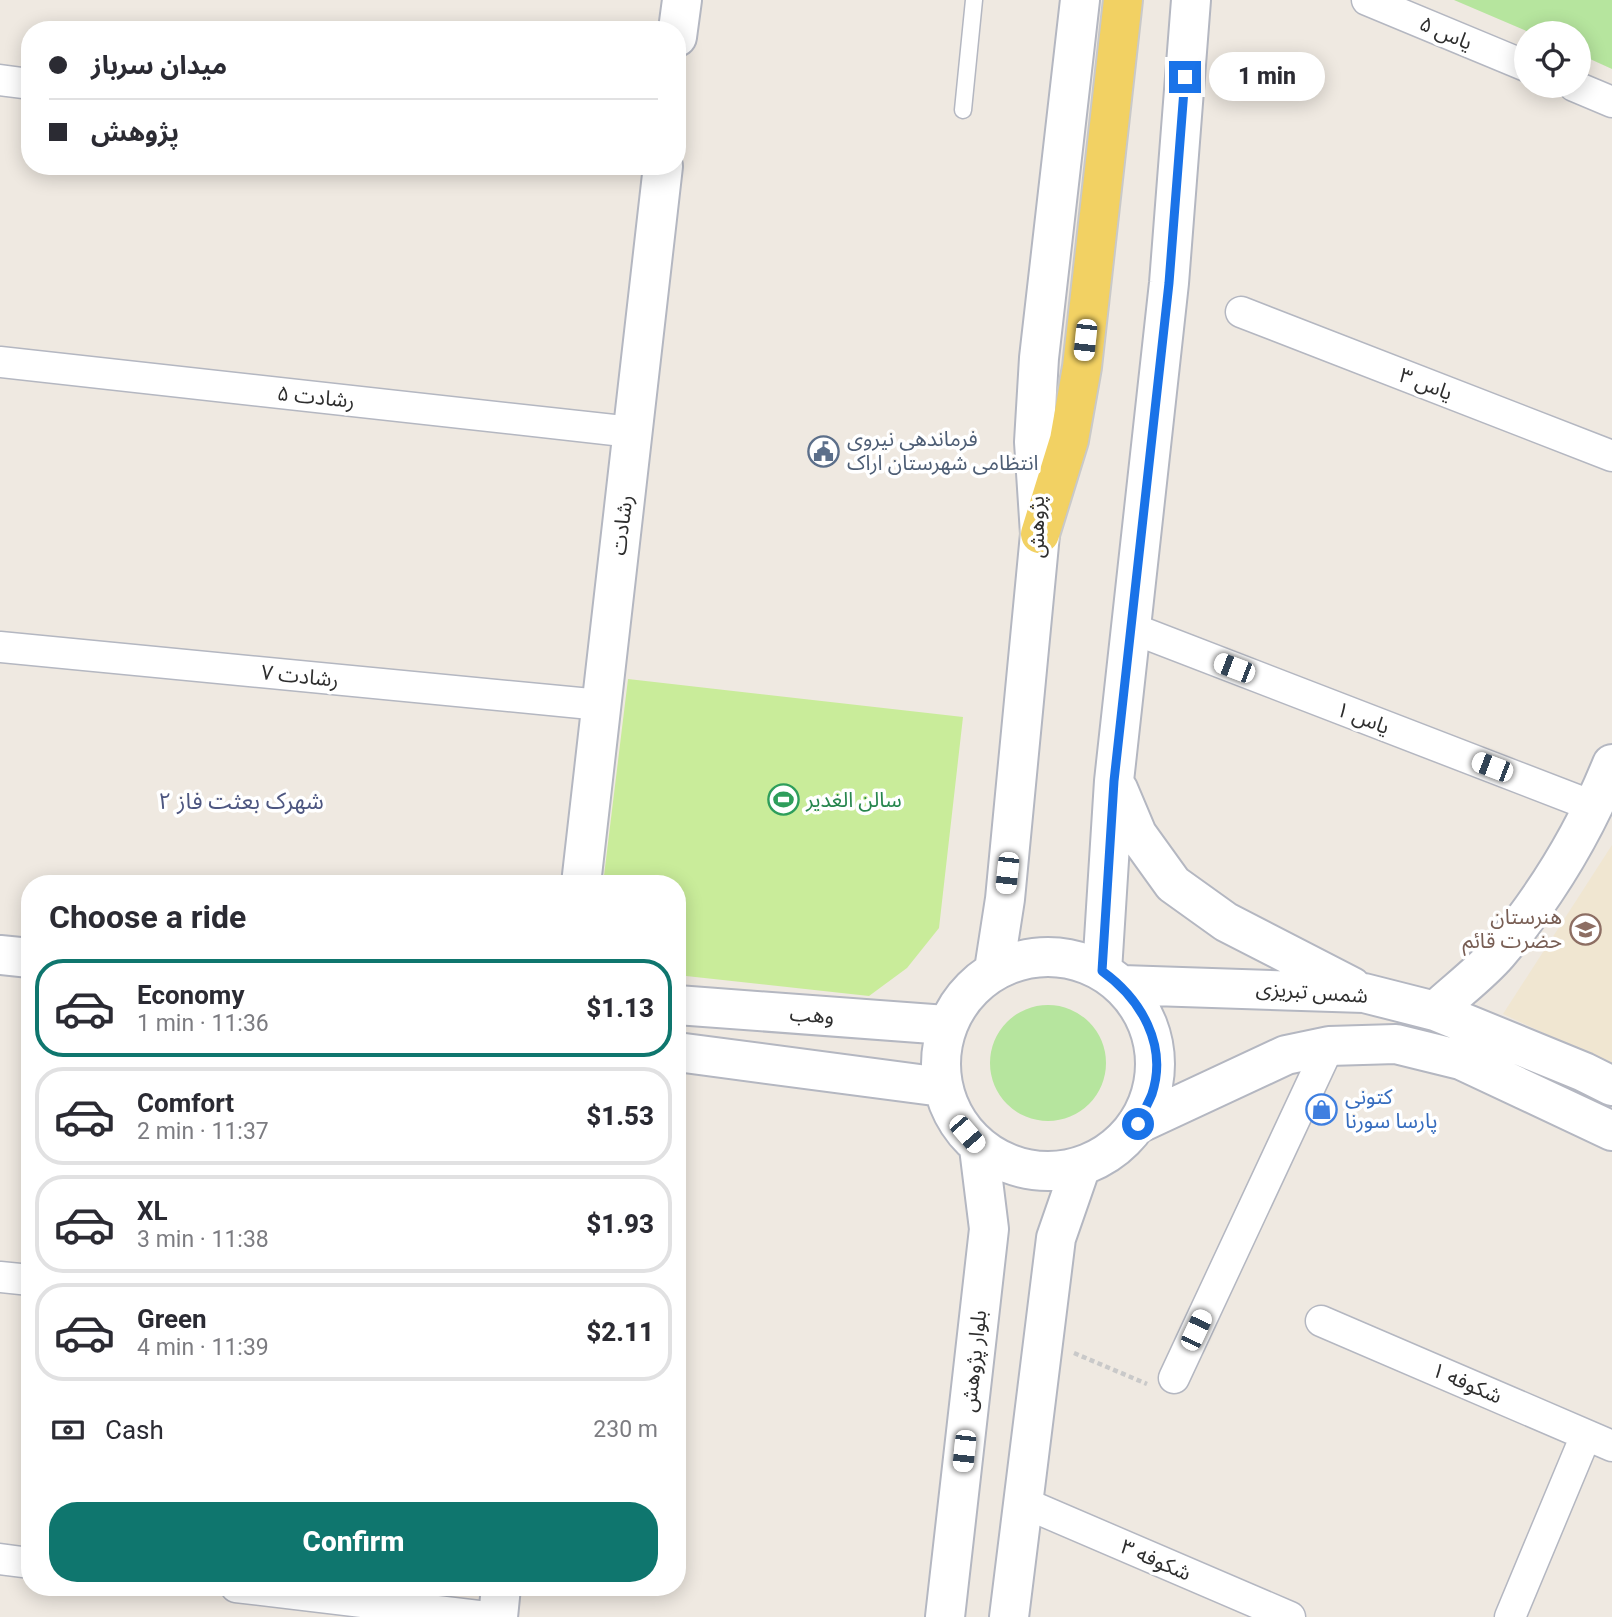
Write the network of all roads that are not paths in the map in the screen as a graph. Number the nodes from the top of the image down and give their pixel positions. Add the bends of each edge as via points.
1 (681, 0) edge
2 (974, 0) edge
3 (1080, 0) edge
4 (1123, 0) edge
5 (1191, 0) edge
6 (1367, 0) edge
7 (679, 21) edge
8 (1514, 61) edge
9 (0, 80) edge
10 (21, 83) edge
11 (1591, 93) edge
12 (1612, 102) edge
13 (963, 110) dead end
14 (662, 175) edge
15 (1241, 312) dead end
16 (0, 362) edge
17 (632, 432) junction
18 (1612, 456) edge
19 (1040, 534) junction
20 (1131, 628) junction
21 (0, 647) edge
22 (601, 705) junction
23 (1612, 764) edge
24 (1114, 781) junction
25 (1603, 810) edge
26 (581, 875) edge
27 (0, 955) edge
28 (21, 957) edge
29 (993, 971) junction
30 (1112, 978) junction
31 (1364, 993) junction
32 (686, 1006) edge
33 (1435, 1011) junction
34 (947, 1025) junction
35 (1329, 1046) junction
36 (686, 1053) edge
37 (1612, 1086) edge
38 (942, 1087) junction
39 (1138, 1124) junction
40 (1612, 1131) edge
41 (979, 1148) junction
42 (1081, 1166) junction
43 (0, 1277) edge
44 (21, 1279) edge
45 (1321, 1321) dead end
46 (1174, 1378) road end
47 (1599, 1440) edge
48 (1022, 1502) junction
49 (0, 1559) edge
50 (21, 1562) edge
51 (311, 1596) edge
52 (500, 1596) edge
53 (487, 1617) edge
54 (498, 1617) edge
55 (946, 1617) edge
56 (1009, 1617) edge
57 (1290, 1617) edge
58 (1510, 1617) edge

1 - 7 main road
2 - 13 lane
3 - 19 main road, پژوهش via 1039,358 1034,442
4 - 19 main road via 1082,367 1069,440
5 - 20 main road via 1169,283
6 - 8 street, یاس ۵
9 - 10 street
11 - 12 street
14 - 17 main road, رشادت
15 - 18 street, یاس ۳
16 - 17 street, رشادت ۵
17 - 22 main road, رشادت
19 - 29 main road, پژوهش
20 - 24 main road
20 - 25 street, یاس ۱
21 - 22 street, رشادت ۷
22 - 26 main road, رشادت
23 - 25 main road
24 - 30 main road
24 - 31 main road via 1137,834 1173,884 1226,922
25 - 33 main road via 1497,955
27 - 28 main road
29 - 30 main road via 1020,959 1048,956 1076,960
29 - 34 main road via 971,988
30 - 31 main road, شمس تبریزی
30 - 39 main road via 1138,1003 1156,1058 1152,1093
31 - 33 main road, شمس تبریزی
32 - 34 main road, وهب
33 - 37 main road, شمس تبریزی
34 - 38 main road via 940,1056
35 - 39 main road via 1286,1055
35 - 40 main road via 1396,1044 1461,1060
35 - 46 street
36 - 38 main road
38 - 41 main road via 956,1121
39 - 42 main road via 1114,1149
41 - 42 main road via 1011,1165 1046,1172
41 - 55 main road, بلوار پژوهش via 989,1229
42 - 48 main road via 1056,1238
43 - 44 street
45 - 47 street, شکوفه ۱
47 - 58 street
48 - 56 main road
48 - 57 street, شکوفه ۳
49 - 50 street
51 - 53 street
52 - 54 main road

